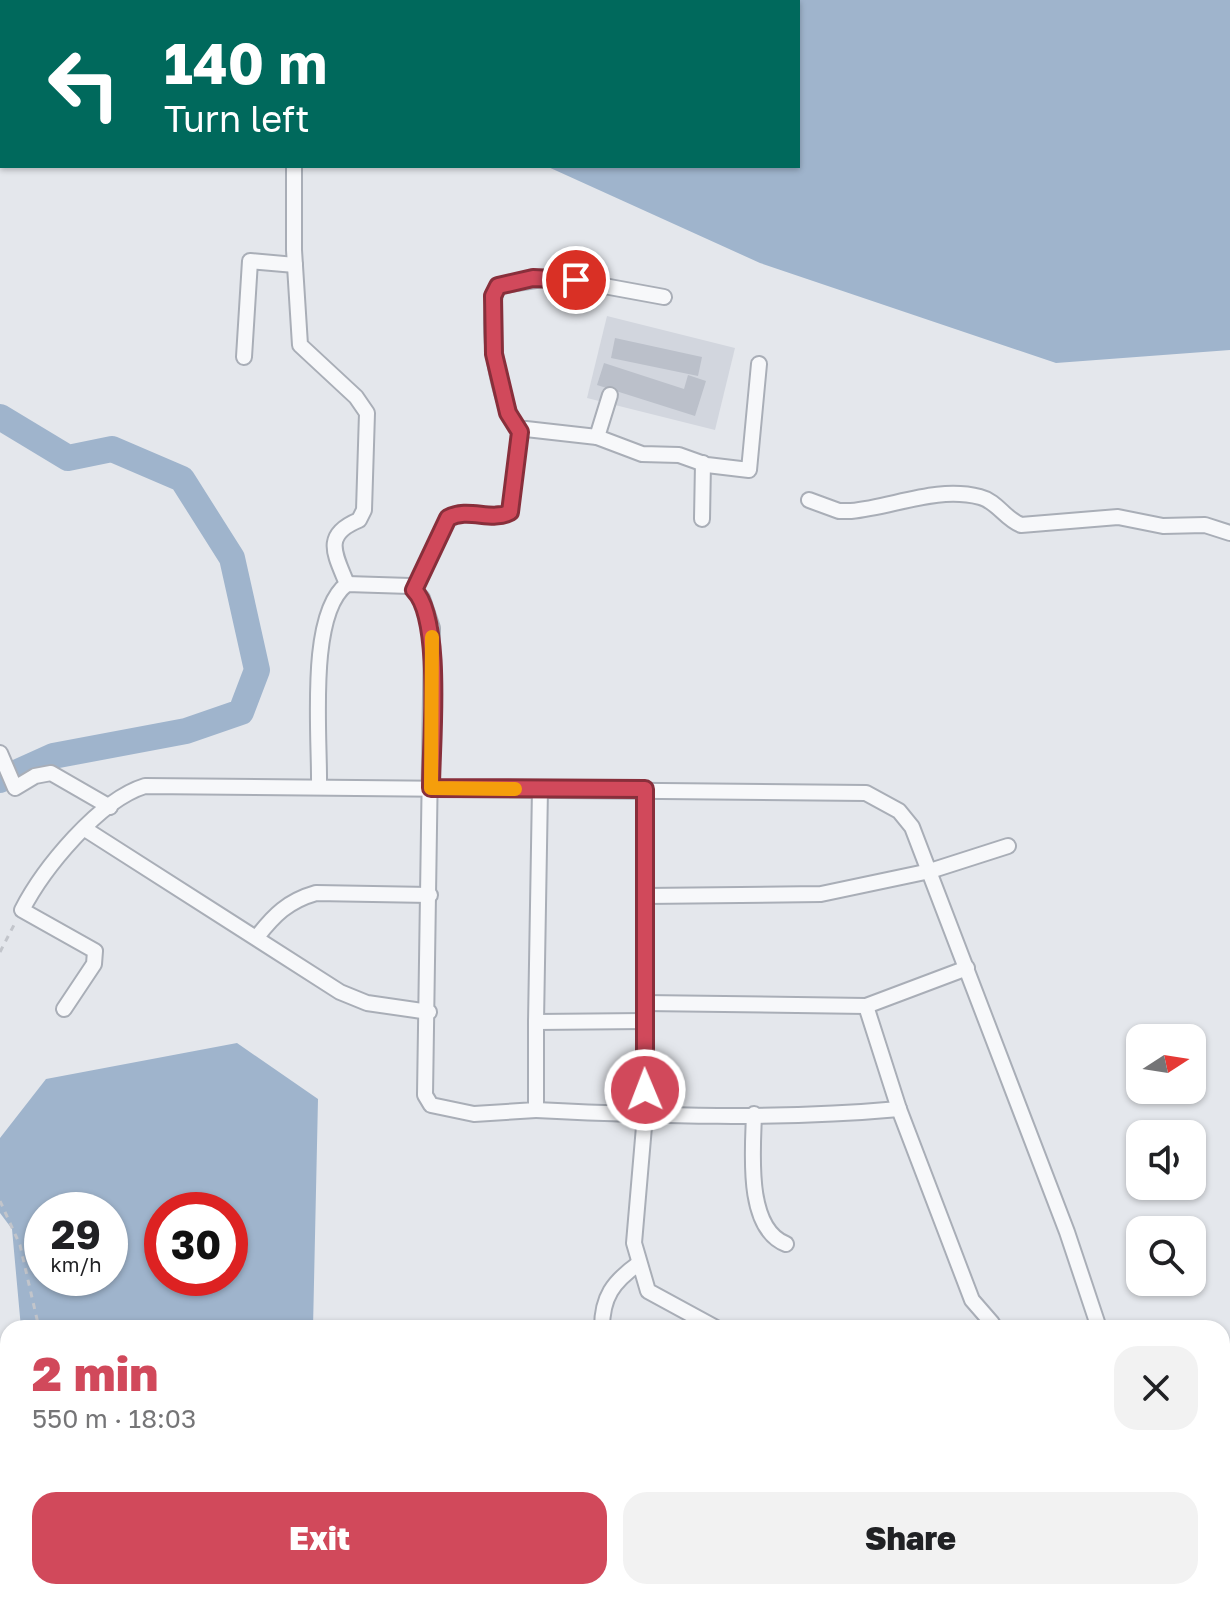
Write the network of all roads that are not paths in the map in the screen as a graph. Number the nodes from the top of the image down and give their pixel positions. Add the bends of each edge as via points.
1 (294, 168) edge
2 (295, 265) junction
3 (664, 297) dead end
4 (244, 357) dead end
5 (759, 364) dead end
6 (610, 395) dead end
7 (520, 432) junction
8 (597, 437) junction
9 (703, 463) junction
10 (809, 500) dead end
11 (702, 519) dead end
12 (1230, 533) edge
13 (347, 584) junction
14 (414, 590) junction
15 (1, 755) edge
16 (319, 786) junction
17 (431, 788) junction
18 (540, 789) junction
19 (645, 789) junction
20 (110, 807) junction
21 (85, 829) junction
22 (1008, 846) dead end
23 (930, 871) junction
24 (430, 895) junction
25 (645, 896) junction
26 (257, 937) junction
27 (967, 968) junction
28 (644, 1003) junction
29 (866, 1006) junction
30 (64, 1009) dead end
31 (429, 1012) junction
32 (645, 1021) junction
33 (536, 1022) junction
34 (899, 1109) junction
35 (536, 1110) junction
36 (754, 1114) junction
37 (645, 1115) junction
38 (786, 1244) dead end
39 (638, 1264) junction
40 (602, 1320) edge
41 (701, 1320) edge
42 (989, 1320) edge
43 (1096, 1320) edge

1 - 2 street
2 - 4 street via 250,261
2 - 13 street via 300,345 367,413 364,510 359,520 339,530 334,551
3 - 7 street via 555,277 498,286 493,296 494,354 508,413
5 - 9 street via 752,466 741,471
6 - 8 street
7 - 8 street via 535,428
7 - 14 street via 510,512 456,513 448,518
8 - 9 street via 642,454 679,455
9 - 11 street
10 - 12 street via 851,511 930,495 969,496 988,500 1021,525 1118,517 1163,526 1205,525
13 - 14 street via 400,583
13 - 16 street via 330,603 321,633
14 - 17 street via 432,628
15 - 20 street via 15,788 51,773
16 - 17 street
16 - 20 street via 145,786
17 - 18 street
17 - 24 street
18 - 19 street
18 - 33 street
19 - 23 street via 866,793 899,811 912,827
19 - 25 street
20 - 21 street
21 - 26 street
21 - 30 street via 57,858 22,910 95,951 85,981
22 - 23 street
23 - 25 street via 821,894
23 - 27 street
24 - 26 street via 316,893 278,911
24 - 31 street
25 - 28 street
26 - 31 street via 340,992 367,1003
27 - 29 street
27 - 43 street
28 - 29 street
28 - 32 street
29 - 34 street
31 - 35 street via 425,1095 431,1105 474,1114
32 - 33 street
32 - 37 street
33 - 35 street
34 - 36 street
34 - 42 street via 972,1300
35 - 37 street
36 - 37 street
36 - 38 street via 757,1199 767,1230
37 - 39 street via 634,1243
39 - 40 street via 611,1287
39 - 41 street via 648,1291

